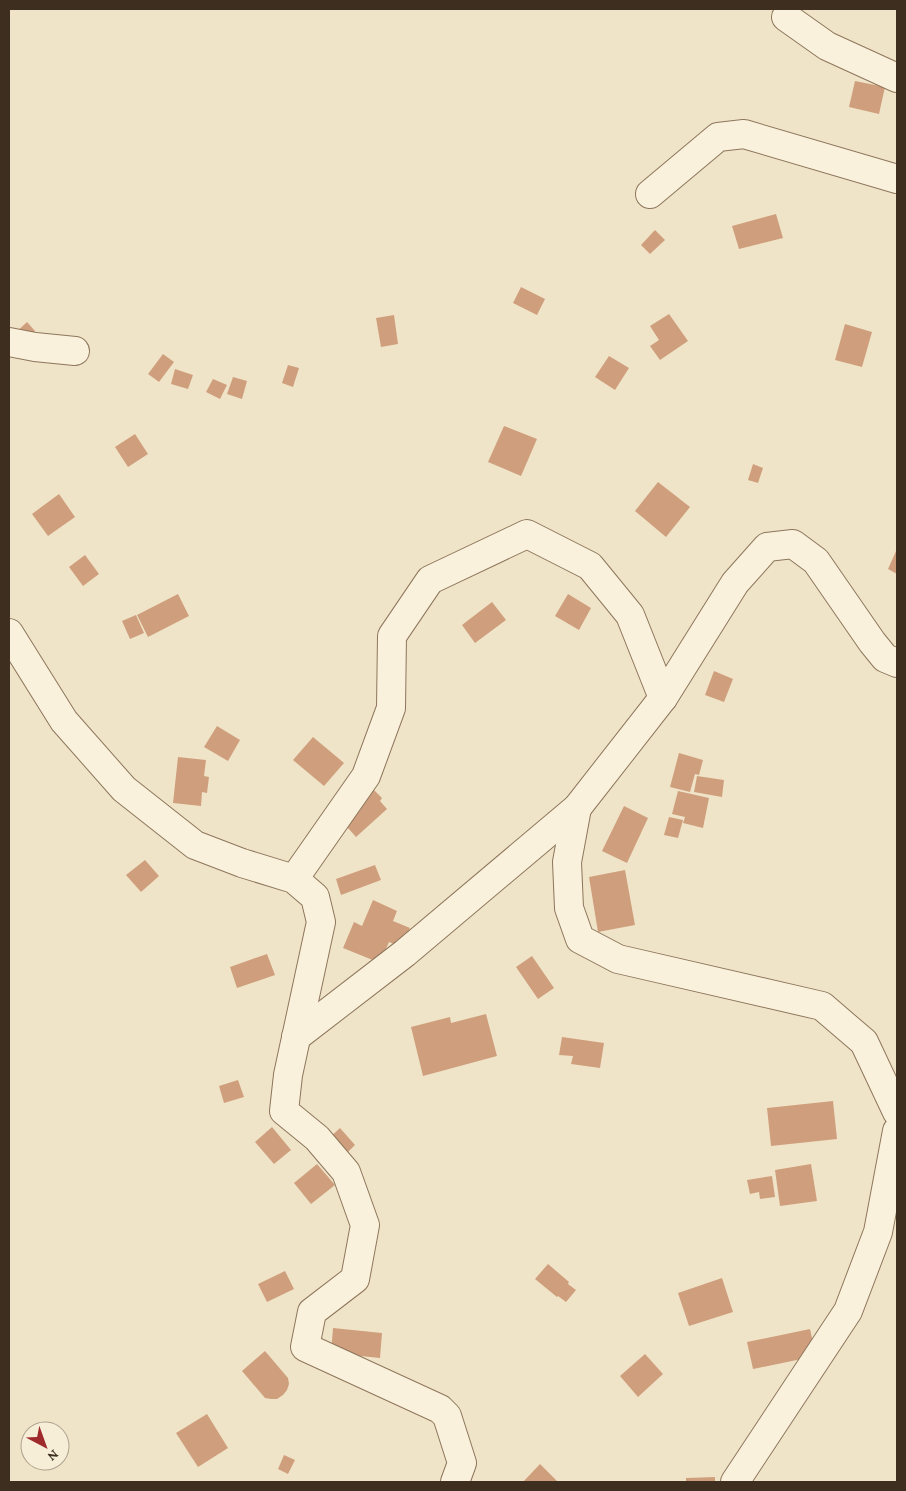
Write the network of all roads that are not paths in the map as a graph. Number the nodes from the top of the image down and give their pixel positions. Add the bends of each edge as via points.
1 (786, 17) dead end
2 (897, 78) edge
3 (897, 179) edge
4 (650, 194) dead end
5 (9, 342) edge
6 (75, 351) dead end
7 (9, 633) edge
8 (897, 663) edge
9 (663, 698) junction
10 (577, 808) junction
11 (294, 878) junction
12 (296, 1037) junction
13 (897, 1112) edge
14 (897, 1130) edge
15 (455, 1482) edge
16 (736, 1482) edge

1 - 2 street via 827,46
3 - 4 street via 744,134 718,137
5 - 6 street
7 - 11 street via 64,721 124,789 195,845
8 - 9 street via 885,658 872,642 816,561 793,544 767,547 734,583
9 - 10 street
9 - 11 street via 630,615 590,566 527,534 430,580 392,636 391,708 366,776
10 - 12 street via 405,953
10 - 13 street via 567,862 568,908 580,939 618,959 822,1006 864,1042
11 - 12 street via 315,897 321,922
12 - 15 street via 284,1111 317,1138 346,1172 365,1225 355,1279 312,1312 305,1347 440,1408 447,1416 462,1463
14 - 16 street via 878,1232 848,1311

